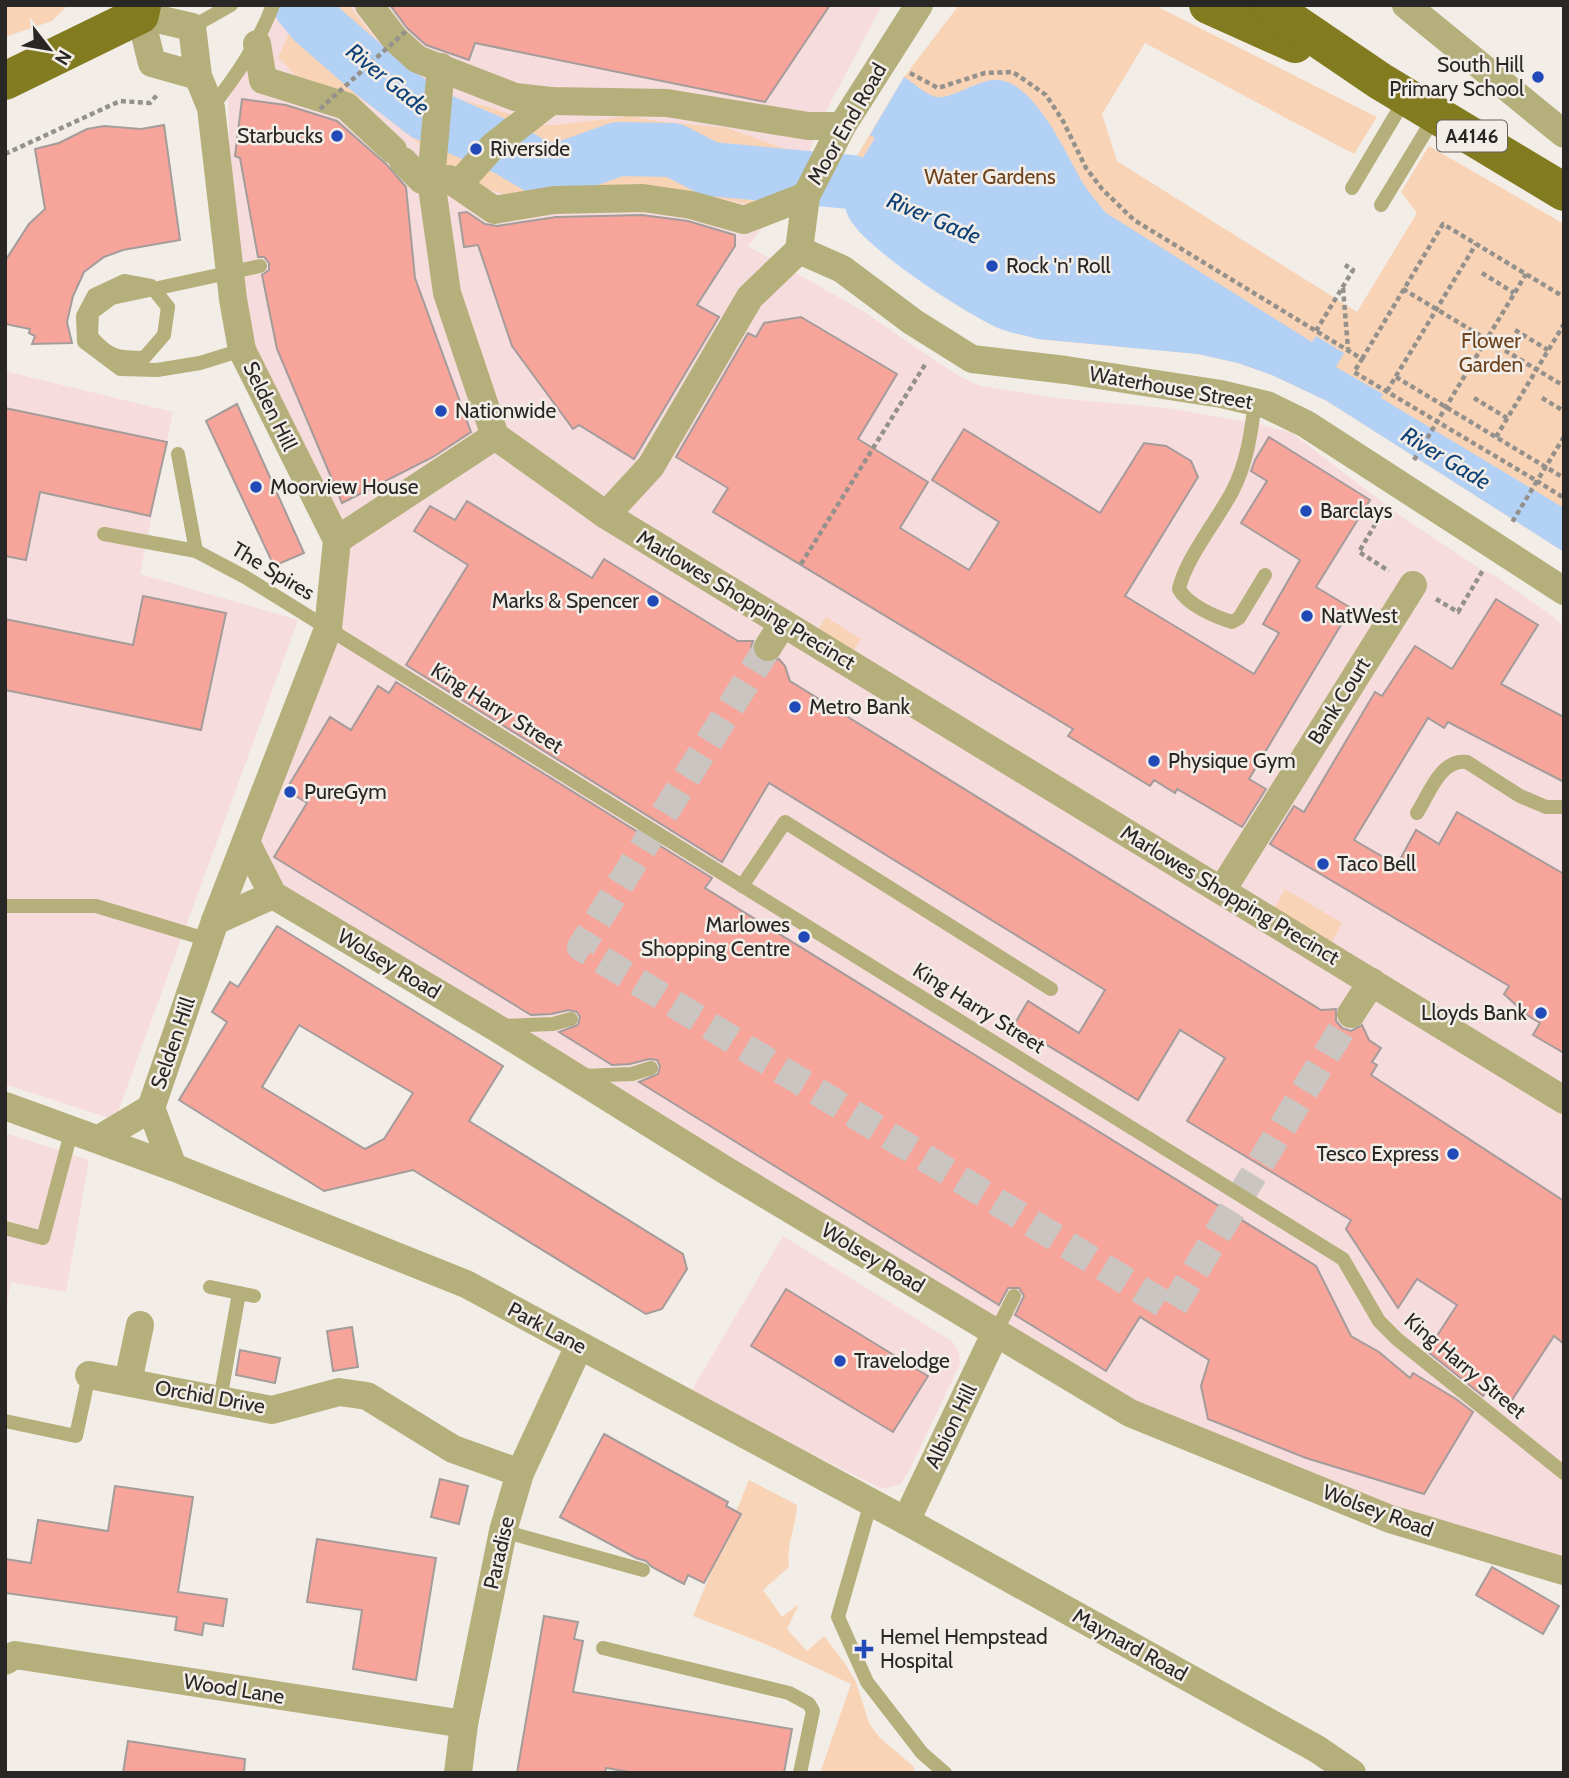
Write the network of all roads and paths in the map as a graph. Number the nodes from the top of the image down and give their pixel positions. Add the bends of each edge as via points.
1 (231, 5) edge
2 (369, 5) edge
3 (919, 5) edge
4 (1208, 5) edge
5 (1268, 5) edge
6 (1406, 5) edge
7 (141, 10) edge
8 (271, 12) edge
9 (192, 27) junction
10 (406, 31) dead end
11 (257, 44) junction
12 (886, 57) junction
13 (441, 67) junction
14 (198, 76) junction
15 (5, 82) edge
16 (158, 93) dead end
17 (1408, 98) junction
18 (551, 101) junction
19 (211, 108) junction
20 (320, 109) dead end
21 (842, 126) junction
22 (1564, 134) edge
23 (5, 154) edge
24 (444, 182) junction
25 (1352, 188) dead end
26 (1564, 192) edge
27 (806, 196) junction
28 (1381, 205) dead end
29 (1476, 244) junction
30 (799, 250) junction
31 (1345, 265) dead end
32 (260, 266) dead end
33 (1482, 273) dead end
34 (1526, 274) junction
35 (1343, 287) junction
36 (1403, 289) junction
37 (1514, 293) junction
38 (1564, 297) edge
39 (1437, 309) junction
40 (1564, 324) edge
41 (1515, 330) dead end
42 (1316, 331) junction
43 (1486, 339) junction
44 (939, 340) junction
45 (242, 350) junction
46 (1348, 350) junction
47 (1548, 350) junction
48 (1362, 359) junction
49 (1536, 369) junction
50 (1396, 377) junction
51 (1564, 386) edge
52 (1387, 391) junction
53 (1474, 398) dead end
54 (1542, 398) dead end
55 (1255, 402) junction
56 (1446, 407) junction
57 (1564, 411) edge
58 (1507, 418) junction
59 (1437, 421) junction
60 (495, 436) junction
61 (1496, 437) junction
62 (1564, 437) edge
63 (178, 454) dead end
64 (1413, 461) dead end
65 (1546, 467) junction
66 (1564, 478) edge
67 (1537, 481) junction
68 (1564, 498) edge
69 (607, 515) junction
70 (1511, 524) dead end
71 (104, 534) dead end
72 (337, 540) junction
73 (195, 551) junction
74 (801, 564) dead end
75 (1265, 575) dead end
76 (1413, 585) dead end
77 (1564, 591) edge
78 (783, 623) junction
79 (328, 629) junction
80 (768, 647) tunnel mouth
81 (1564, 807) edge
82 (1417, 813) dead end
83 (246, 842) junction
84 (742, 886) junction
85 (1222, 890) junction
86 (273, 895) junction
87 (5, 906) edge
88 (212, 930) junction
89 (1372, 982) junction
90 (1051, 989) dead end
91 (1351, 1014) tunnel mouth
92 (571, 1019) dead end
93 (495, 1027) junction
94 (650, 1068) dead end
95 (574, 1076) junction
96 (1564, 1100) edge
97 (5, 1106) edge
98 (151, 1108) junction
99 (72, 1129) junction
100 (99, 1139) junction
101 (173, 1167) junction
102 (5, 1228) edge
103 (210, 1287) dead end
104 (1014, 1296) dead end
105 (140, 1325) dead end
106 (996, 1332) junction
107 (579, 1346) junction
108 (89, 1376) joint
109 (128, 1382) junction
110 (220, 1400) junction
111 (5, 1421) edge
112 (520, 1473) junction
113 (1564, 1473) edge
114 (871, 1502) junction
115 (906, 1521) junction
116 (503, 1531) junction
117 (643, 1570) dead end
118 (1564, 1571) edge
119 (603, 1648) dead end
120 (5, 1661) edge
121 (464, 1724) junction
122 (458, 1773) edge
123 (800, 1773) edge
124 (945, 1773) edge
125 (1352, 1773) edge

1 - 9 lane
2 - 13 street via 417,59
3 - 12 street, Moor End Road
4 - 17 main road, A4146
5 - 17 main road, A4146
6 - 22 street
7 - 9 street
7 - 14 street via 152,63
7 - 15 main road
8 - 11 lane
9 - 14 street, Selden Hill
10 - 20 path, bridge
11 - 19 lane
11 - 24 street via 263,80 346,106 422,180
12 - 21 street, Moor End Road
12 - 42 path via 938,88 985,73 1013,72 1046,95 1086,168 1122,210
13 - 18 street via 515,97
13 - 24 street
14 - 19 street, Selden Hill
16 - 23 path via 150,103 120,101
17 - 25 lane
17 - 26 main road, A4146
17 - 28 lane
18 - 21 street via 667,103 808,126
18 - 24 street
19 - 45 street, Selden Hill
21 - 27 street, Moor End Road
24 - 27 street via 494,210 554,200 643,198 744,220
24 - 60 street via 447,293
27 - 30 street, Moor End Road
29 - 34 path
29 - 36 path via 1443,224
29 - 39 path
30 - 44 street, Waterhouse Street via 842,269
30 - 69 street via 750,297 651,466
31 - 35 path via 1353,270
32 - 45 lane, bridge via 193,281 166,286 152,289 112,298 92,313 91,336 104,352 144,358 164,335 168,307 159,296 151,286 124,281 94,295 83,316 84,342 120,369 157,370
33 - 37 path
34 - 37 path
34 - 38 path
35 - 42 path
35 - 46 path
36 - 39 path
36 - 48 path
37 - 43 path
39 - 43 path
39 - 50 path
40 - 47 path
41 - 47 path
42 - 46 path
43 - 49 path
43 - 56 path
44 - 55 street, Waterhouse Street via 972,359
44 - 74 path
45 - 72 street, Selden Hill
46 - 48 path
47 - 49 path
48 - 52 path via 1354,372
49 - 51 path
49 - 58 path
50 - 52 path
50 - 56 path
52 - 59 path
53 - 58 path
54 - 57 path
55 - 75 lane via 1245,462 1179,589 1194,603 1232,622
55 - 77 street, Waterhouse Street via 1306,424
56 - 59 path
56 - 61 path
58 - 61 path
59 - 64 path
59 - 67 path
60 - 69 street, Marlowes Shopping Precinct
60 - 72 street
61 - 65 path
62 - 65 path
63 - 73 lane
65 - 66 path
65 - 67 path
67 - 68 path
67 - 70 path
69 - 78 street, Marlowes Shopping Precinct
71 - 73 lane, The Spires
72 - 79 street, Selden Hill
73 - 79 lane, The Spires
76 - 85 street, Bank Court
78 - 80 street
78 - 85 street, Marlowes Shopping Precinct
79 - 83 street, Selden Hill
79 - 84 lane, King Harry Street
81 - 82 lane via 1546,807 1520,796 1457,760 1447,766
83 - 86 street
83 - 88 street, Selden Hill
84 - 90 lane via 785,822
84 - 113 lane, King Harry Street via 1343,1259 1379,1321 1397,1339
85 - 89 street, Marlowes Shopping Precinct
86 - 88 street
86 - 93 street, Wolsey Road
87 - 88 lane via 96,906
88 - 98 street, Selden Hill
89 - 91 street
89 - 96 street, Marlowes Shopping Precinct
92 - 93 lane
93 - 95 street, Wolsey Road
94 - 95 lane via 632,1074
95 - 106 street, Wolsey Road
97 - 99 street, Park Lane
98 - 100 street, Selden Hill
98 - 101 street
99 - 100 street, Park Lane
99 - 102 lane via 43,1238
100 - 101 street, Park Lane
101 - 107 street, Park Lane via 466,1284
103 - 110 lane via 247,1294
104 - 106 lane
105 - 109 street
106 - 115 street, Albion Hill
106 - 118 street, Wolsey Road via 1130,1413 1390,1519
107 - 112 street, Paradise
107 - 114 street, Park Lane
108 - 109 street, Orchid Drive
108 - 111 lane via 76,1436
109 - 110 street, Orchid Drive
110 - 112 street, Orchid Drive via 272,1410 339,1392 368,1396 453,1449
112 - 116 street, Paradise
114 - 115 street, Park Lane
114 - 124 lane via 838,1618 867,1682 922,1754
115 - 125 street, Maynard Road via 1317,1749
116 - 117 lane
116 - 121 street, Paradise
119 - 123 lane via 789,1693 809,1704 813,1711
120 - 121 street, Wood Lane via 15,1655
121 - 122 street, Paradise

